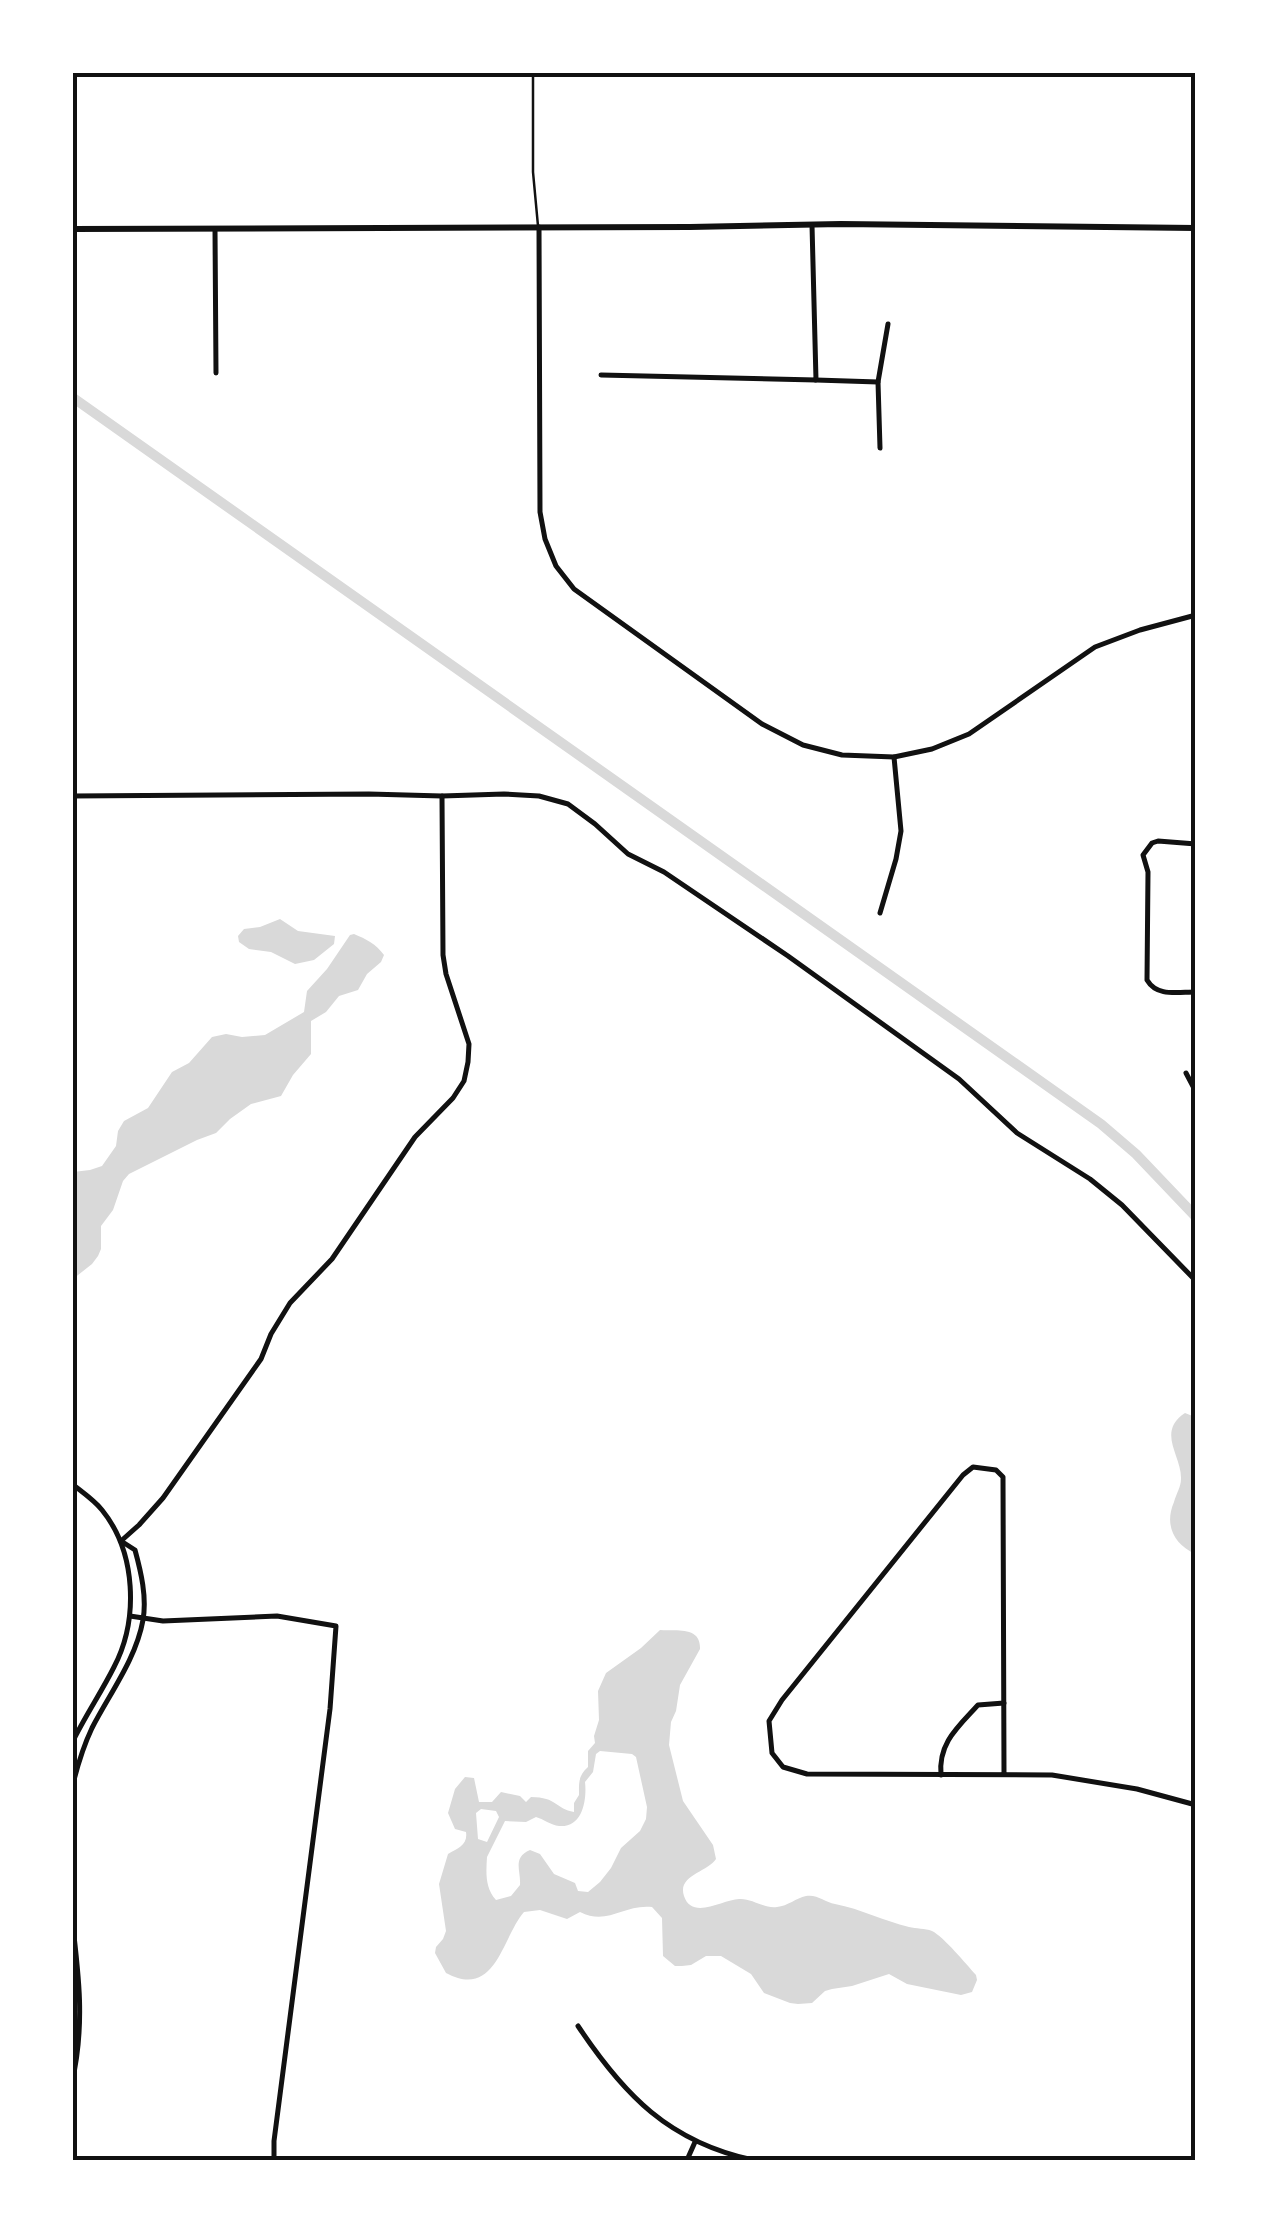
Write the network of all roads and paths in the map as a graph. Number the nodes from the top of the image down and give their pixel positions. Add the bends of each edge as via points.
1 (534, 72) edge
2 (812, 225) junction
3 (538, 227) junction
4 (72, 228) edge
5 (215, 228) junction
6 (1196, 228) edge
7 (888, 324) dead end
8 (216, 373) dead end
9 (601, 375) dead end
10 (816, 380) junction
11 (878, 382) junction
12 (880, 448) dead end
13 (1196, 615) edge
14 (894, 758) junction
15 (72, 796) edge
16 (442, 796) junction
17 (1196, 844) edge
18 (880, 913) dead end
19 (1196, 992) edge
20 (1186, 1073) dead end
21 (1196, 1092) edge
22 (1196, 1281) edge
23 (72, 1484) edge
24 (121, 1540) junction
25 (130, 1616) junction
26 (144, 1618) junction
27 (1004, 1703) junction
28 (72, 1743) edge
29 (1004, 1774) junction
30 (942, 1775) junction
31 (72, 1788) edge
32 (1196, 1805) edge
33 (72, 1919) edge
34 (578, 2026) dead end
35 (72, 2082) edge
36 (696, 2142) junction
37 (274, 2160) edge
38 (687, 2160) edge
39 (753, 2160) edge

1 - 3 lane
2 - 3 street
2 - 6 street
2 - 10 street
3 - 5 street
3 - 14 street via 540,512 556,566 606,614 762,724 842,755
4 - 5 street
5 - 8 street
7 - 11 street
9 - 10 street
10 - 11 street
11 - 12 street
13 - 14 street via 1095,647 969,734
14 - 18 street via 901,831
15 - 16 street
16 - 22 street via 539,796 568,804 628,854 788,956 959,1079 1017,1134 1122,1205
16 - 24 street via 443,955 469,1044 464,1081 415,1138 332,1259 290,1303 261,1359 163,1498
17 - 19 street via 1152,843 1143,855 1147,980 1162,992
20 - 21 street
23 - 24 street via 102,1509
24 - 25 street
24 - 26 street via 135,1550
25 - 26 street
25 - 28 street via 116,1665
26 - 31 street
26 - 37 street via 277,1616 336,1626
27 - 29 street
27 - 30 street via 978,1705 954,1732 942,1750
27 - 30 street via 1003,1477 974,1467 769,1722 772,1752 783,1767 808,1774
29 - 30 street
29 - 32 street via 1092,1781
33 - 35 street via 81,2000
34 - 36 street via 637,2100
36 - 38 street
36 - 39 street

